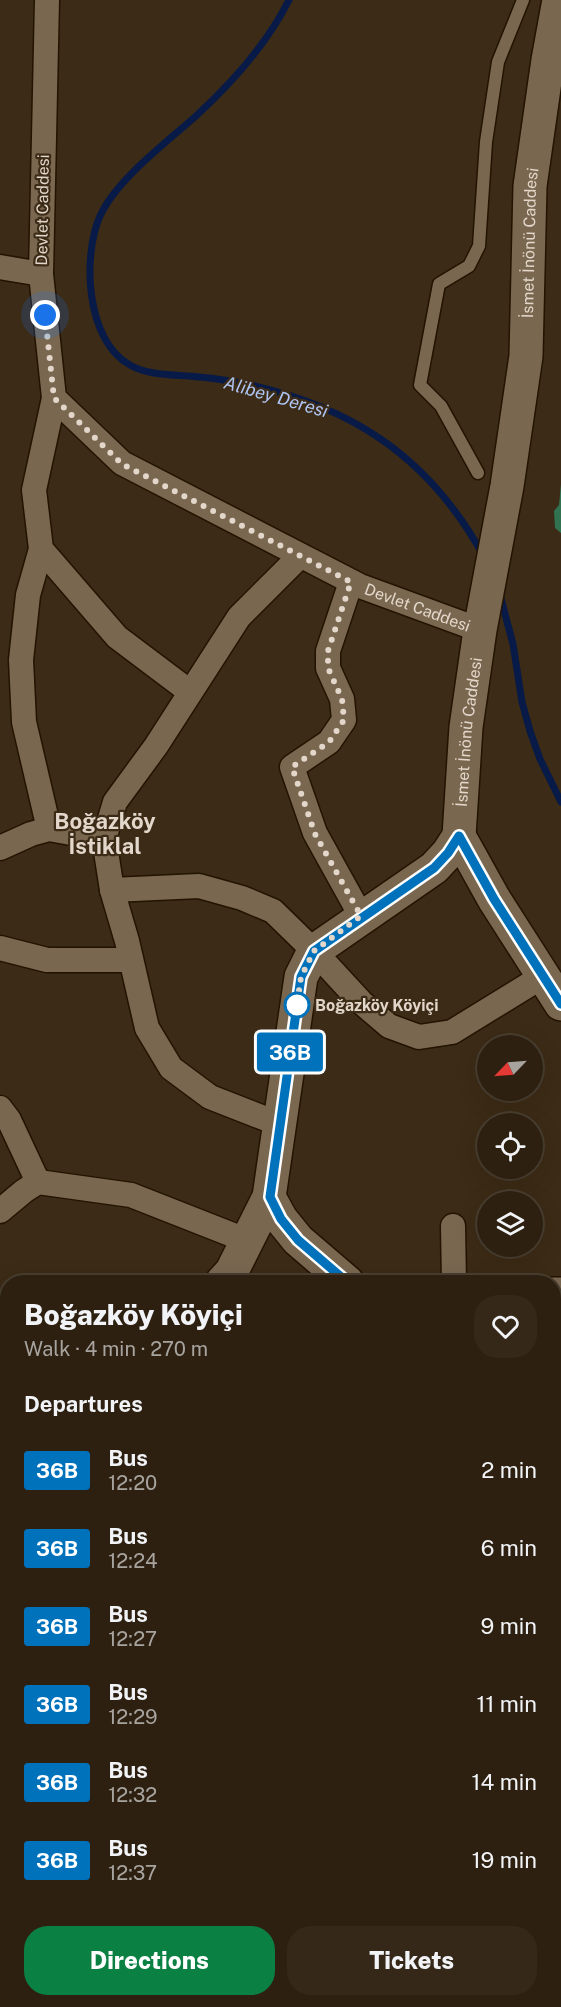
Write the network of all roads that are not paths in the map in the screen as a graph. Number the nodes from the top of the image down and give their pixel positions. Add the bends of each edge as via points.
1 (46, 0) edge
2 (523, 0) edge
3 (560, 0) edge
4 (0, 267) edge
5 (41, 274) junction
6 (54, 398) junction
7 (493, 479) junction
8 (41, 549) junction
9 (300, 556) junction
10 (351, 582) junction
11 (482, 619) junction
12 (190, 692) junction
13 (49, 829) junction
14 (459, 836) junction
15 (104, 839) junction
16 (0, 848) edge
17 (434, 868) junction
18 (477, 871) junction
19 (112, 890) junction
20 (361, 916) junction
21 (0, 948) edge
22 (314, 951) junction
23 (131, 960) junction
24 (543, 976) junction
25 (561, 1004) edge
26 (0, 1108) edge
27 (279, 1124) junction
28 (38, 1182) junction
29 (270, 1197) junction
30 (0, 1211) edge
31 (453, 1226) dead end
32 (298, 1240) junction
33 (248, 1241) junction
34 (228, 1275) edge
35 (339, 1275) edge
36 (454, 1275) edge

1 - 5 street, Devlet Caddesi
2 - 7 lane via 498,62 486,142 479,246 469,266 439,284 420,385 441,406
3 - 7 street, İsmet İnönü Caddesi via 530,186 526,356
4 - 5 street
5 - 6 street, Devlet Caddesi
6 - 8 street via 34,490
6 - 9 street, Devlet Caddesi via 122,464
7 - 11 street, İsmet İnönü Caddesi
8 - 12 street via 117,637
8 - 13 street via 28,595 21,660 24,722
9 - 10 street, Devlet Caddesi
9 - 12 street via 239,617
10 - 11 street, Devlet Caddesi
10 - 20 street via 328,651 328,668 342,699 344,720 329,742 292,767 315,834
11 - 14 street, İsmet İnönü Caddesi via 466,727
12 - 15 street via 115,802
13 - 15 street
13 - 16 street
14 - 17 street
14 - 18 street
15 - 19 street
17 - 18 street via 451,864
17 - 20 street
18 - 24 street
19 - 22 street via 199,886 242,898 273,911
19 - 23 street
20 - 22 street
21 - 23 street via 47,960
22 - 24 street via 389,1026 419,1037 452,1032
22 - 27 street via 301,977
23 - 27 street via 147,1028 171,1068 210,1097
24 - 25 street
26 - 28 street
27 - 29 street
28 - 30 street
28 - 33 street via 130,1195
29 - 32 street
29 - 33 street
31 - 36 street
32 - 33 street via 267,1234
32 - 35 street
33 - 34 street

